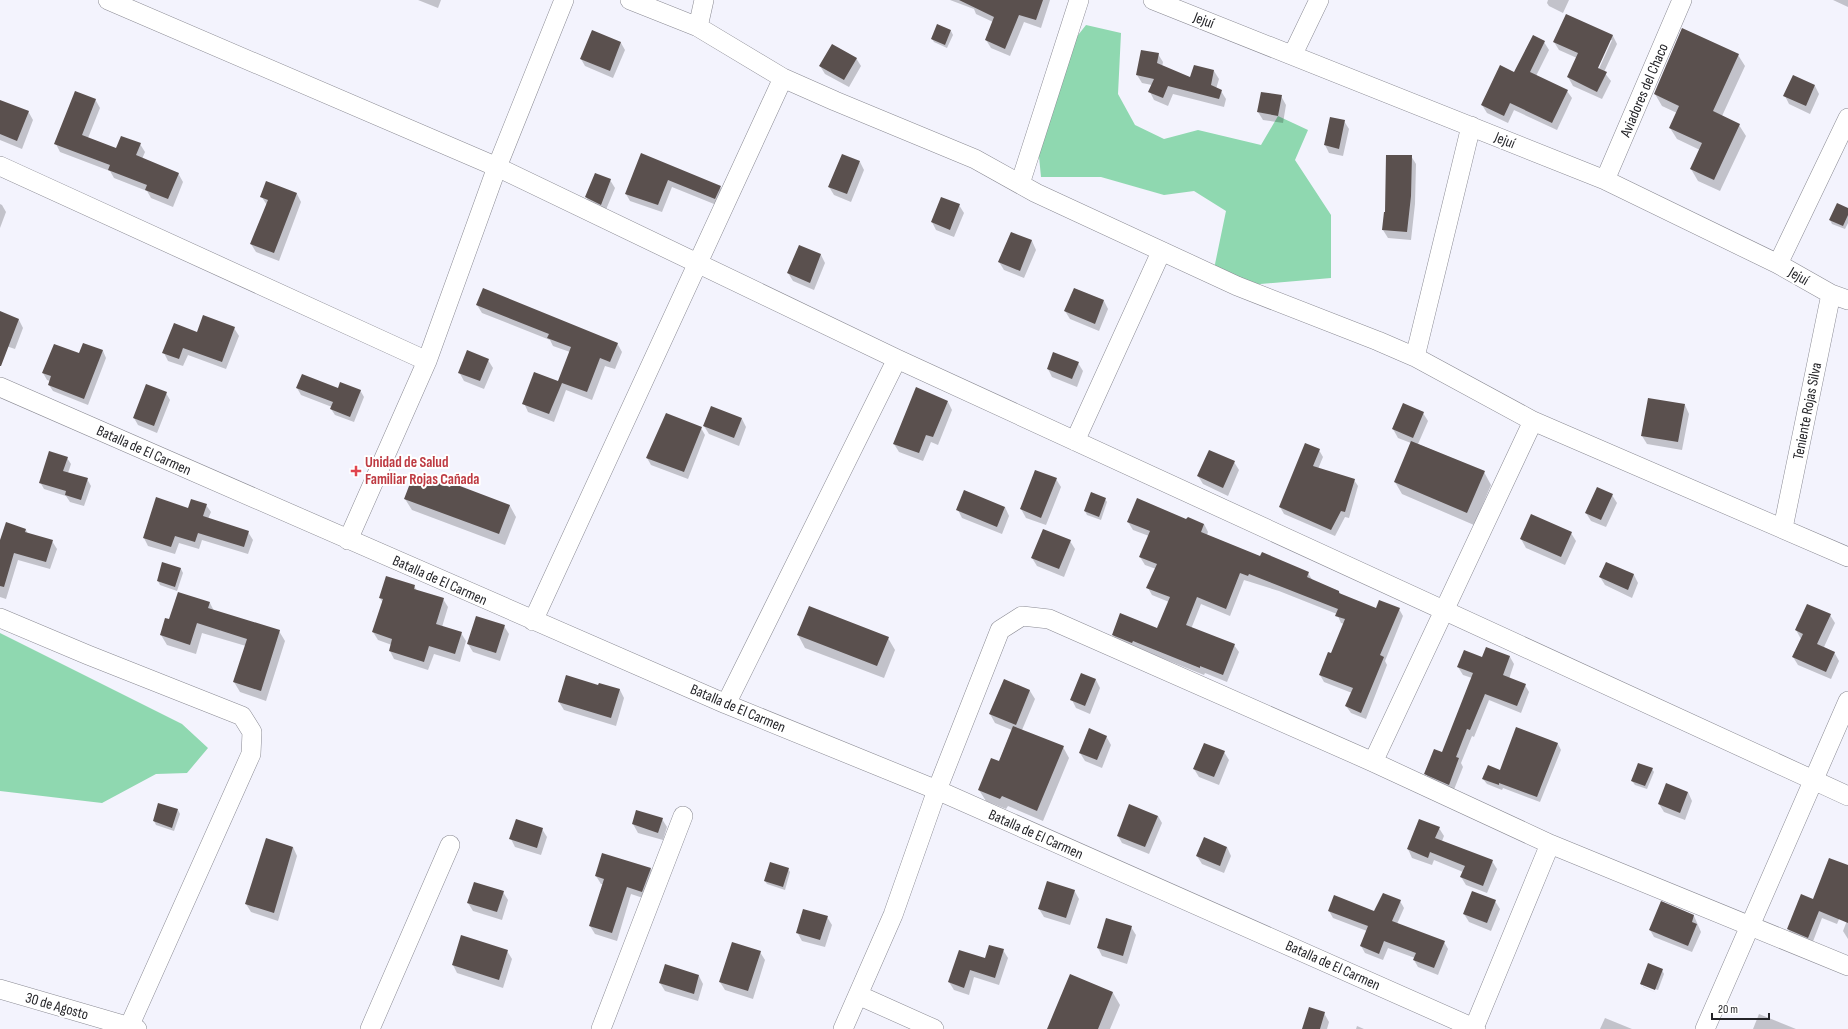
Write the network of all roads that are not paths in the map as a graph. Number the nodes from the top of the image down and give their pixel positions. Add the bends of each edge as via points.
1 (108, 0) edge
2 (564, 0) edge
3 (630, 0) edge
4 (704, 0) edge
5 (1079, 0) edge
6 (1152, 0) edge
7 (1319, 0) edge
8 (1682, 0) edge
9 (698, 27) junction
10 (1293, 54) junction
11 (783, 78) junction
12 (1848, 118) edge
13 (1471, 126) junction
14 (0, 166) edge
15 (497, 167) junction
16 (1605, 180) junction
17 (1020, 184) junction
18 (1161, 252) junction
19 (697, 263) junction
20 (1778, 264) junction
21 (1839, 297) edge
22 (1415, 357) junction
23 (897, 359) junction
24 (426, 361) junction
25 (0, 387) edge
26 (1533, 421) junction
27 (1075, 441) junction
28 (1784, 528) junction
29 (348, 540) junction
30 (1848, 557) edge
31 (1444, 610) junction
32 (0, 618) edge
33 (533, 621) junction
34 (1848, 701) edge
35 (726, 704) junction
36 (1373, 762) junction
37 (1814, 780) junction
38 (937, 790) junction
39 (1848, 796) edge
40 (683, 816) dead end
41 (1550, 844) junction
42 (450, 845) dead end
43 (1750, 928) junction
44 (1848, 966) edge
45 (0, 989) edge
46 (858, 995) junction
47 (132, 1028) edge
48 (370, 1029) edge
49 (601, 1029) edge
50 (843, 1029) edge
51 (934, 1029) edge
52 (1475, 1029) edge
53 (1705, 1029) edge

1 - 15 street
2 - 15 street
3 - 9 street
4 - 9 street
5 - 17 street
6 - 10 street, Jejuí
7 - 10 street
8 - 16 street, Aviadores del Chaco
9 - 11 street
10 - 13 street, Jejuí
11 - 17 street via 975,159
11 - 19 street
12 - 20 street
13 - 16 street, Jejuí
13 - 22 street
14 - 24 street
15 - 19 street
15 - 24 street
16 - 20 street, Jejuí
17 - 18 street
18 - 22 street via 1237,286
18 - 27 street
19 - 23 street
19 - 33 street
20 - 21 street, Jejuí
21 - 28 street, Teniente Rojas Silva
22 - 26 street
23 - 27 street
23 - 35 street
24 - 29 street
25 - 29 street, Batalla de El Carmen
26 - 28 street
26 - 31 street
27 - 31 street
28 - 30 street
29 - 33 street, Batalla de El Carmen
31 - 36 street
31 - 37 street
32 - 47 street via 242,716 252,732 251,754
33 - 35 street, Batalla de El Carmen
34 - 37 street
35 - 38 street, Batalla de El Carmen
36 - 38 street via 1049,619 1022,616 1000,630
36 - 41 street
37 - 39 street
37 - 43 street
38 - 46 street via 893,915
38 - 52 street, Batalla de El Carmen
40 - 49 street
41 - 43 street
41 - 52 street
42 - 48 street
43 - 44 street
43 - 53 street
45 - 47 street, 30 de Agosto
46 - 50 street
46 - 51 street

